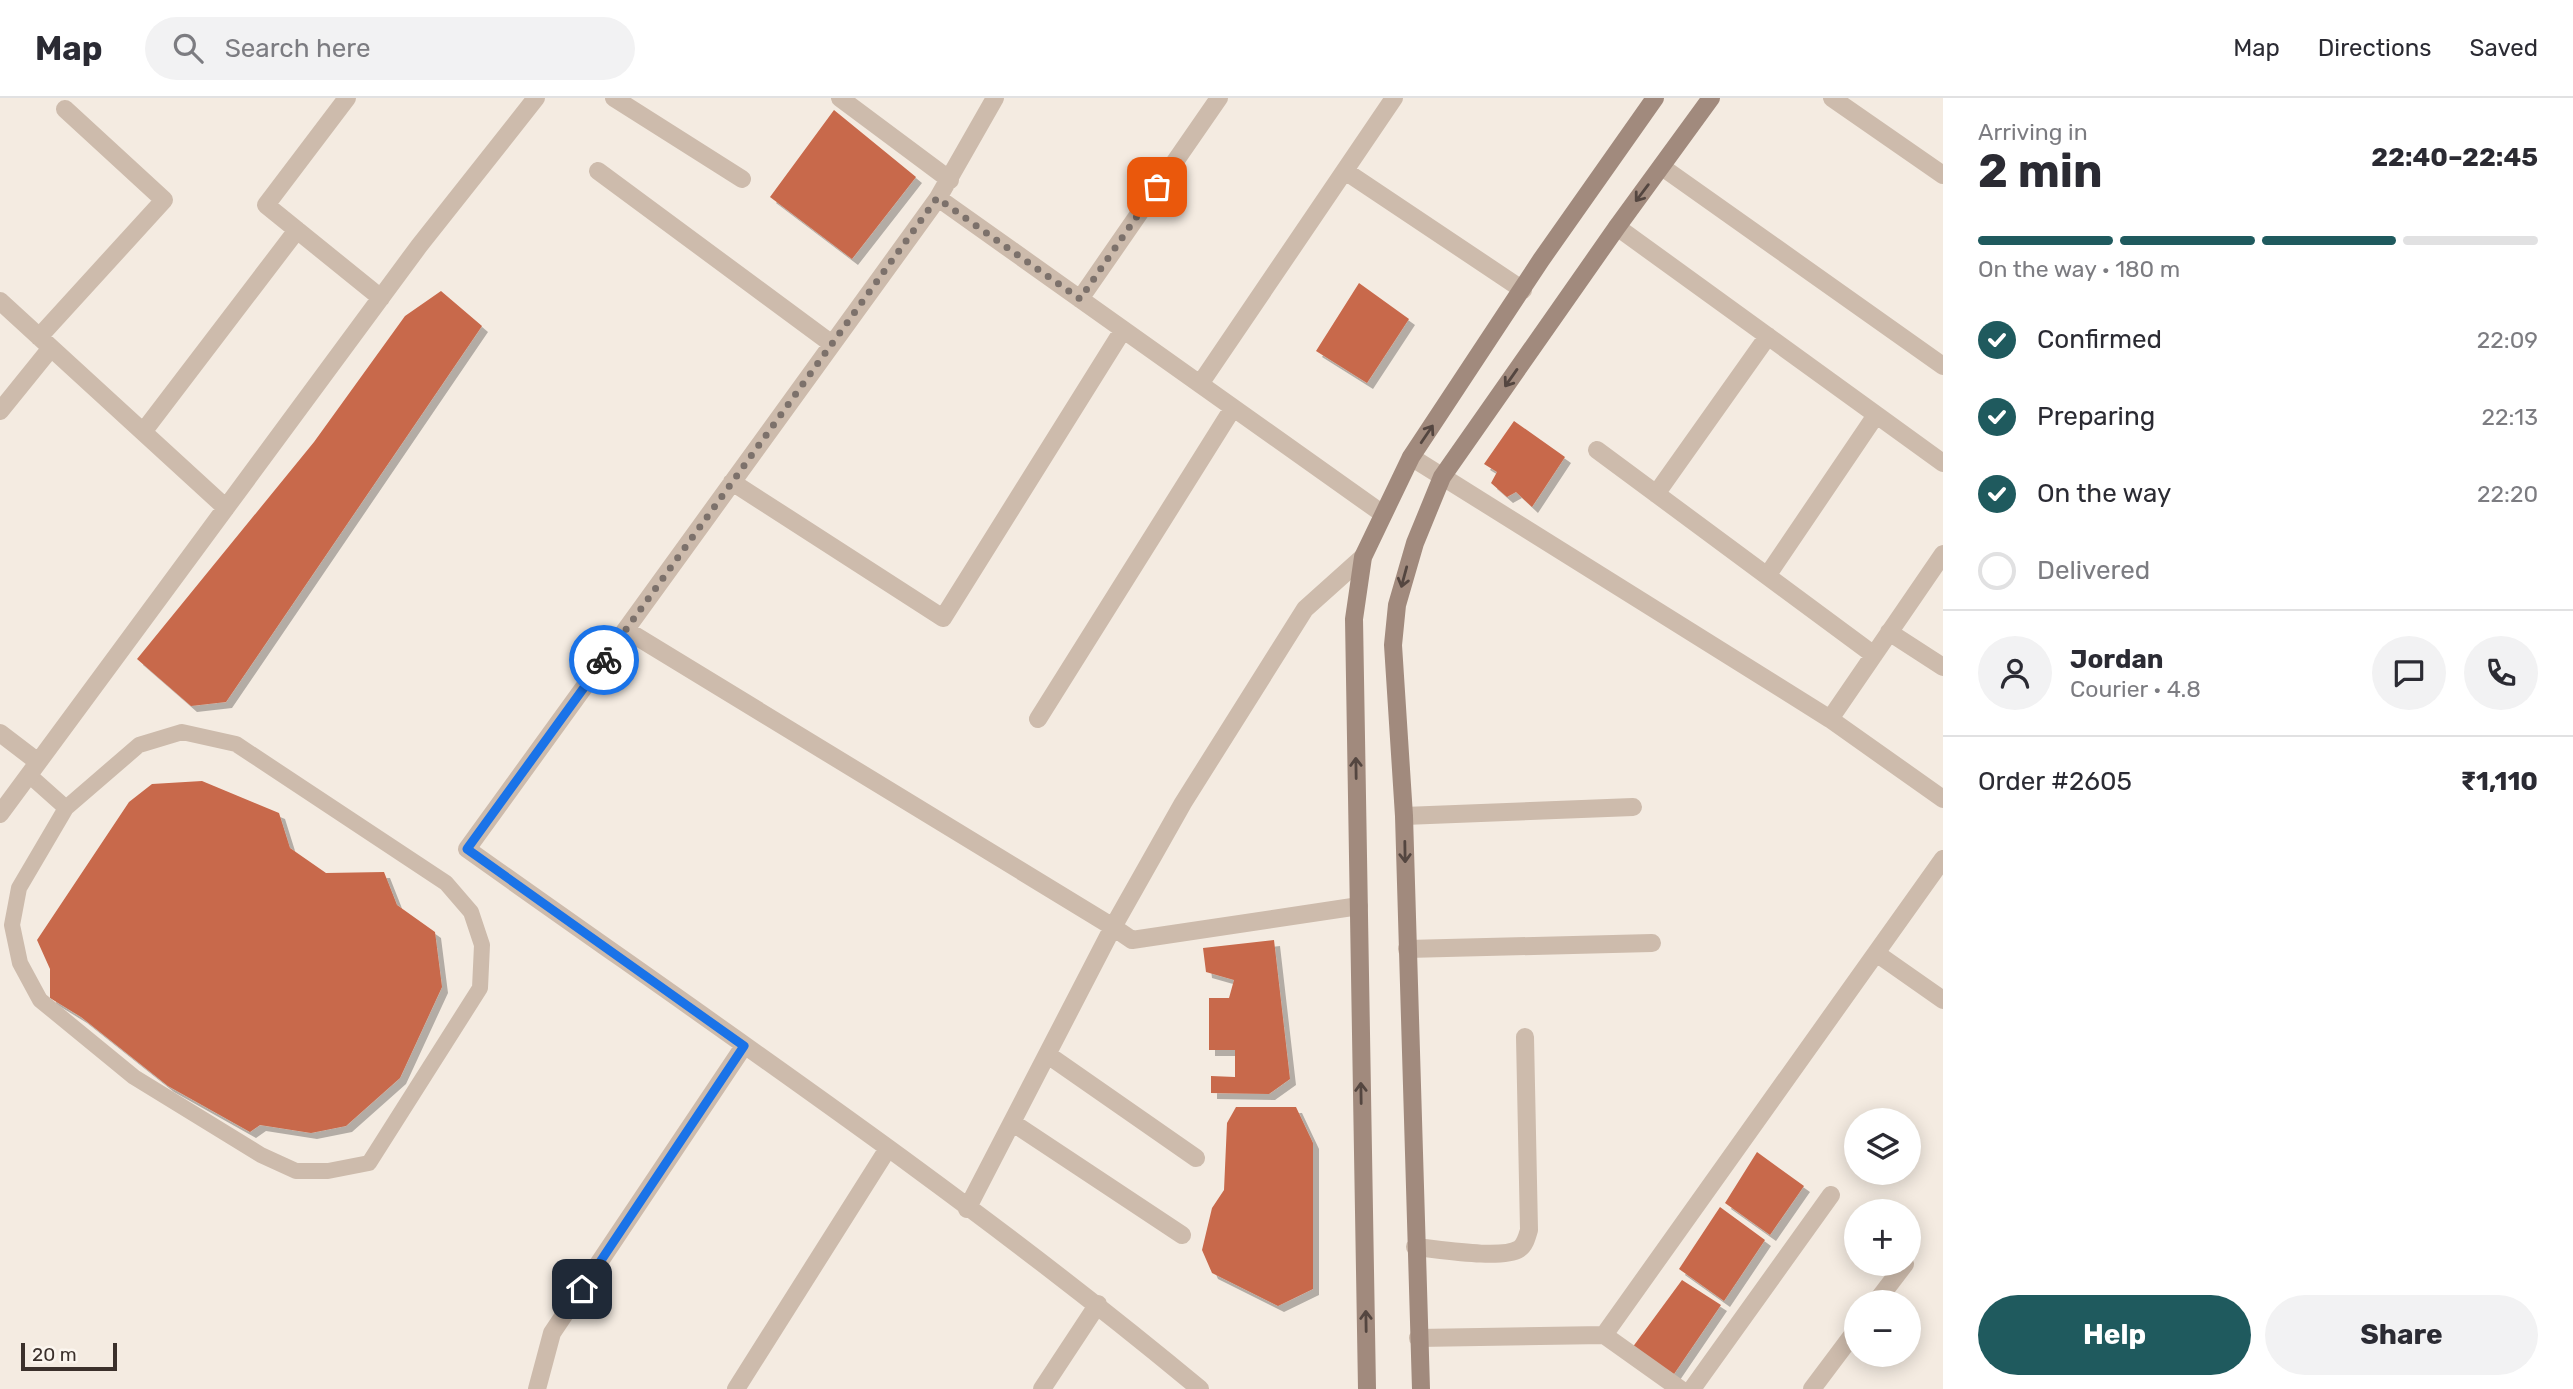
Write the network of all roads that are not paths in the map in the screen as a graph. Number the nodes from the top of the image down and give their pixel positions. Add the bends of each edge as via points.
1 (347, 98) edge
2 (536, 98) edge
3 (614, 98) edge
4 (840, 98) edge
5 (995, 98) edge
6 (1219, 98) edge
7 (1394, 98) edge
8 (1655, 98) edge
9 (1712, 98) edge
10 (1832, 98) edge
11 (65, 109) dead end
12 (1662, 167) junction
13 (598, 171) dead end
14 (1345, 172) junction
15 (1943, 175) edge
16 (742, 179) dead end
17 (950, 180) junction
18 (937, 198) junction
19 (1617, 227) junction
20 (297, 230) junction
21 (1522, 290) junction
22 (381, 298) junction
23 (1080, 299) junction
24 (0, 301) edge
25 (1123, 330) junction
26 (1768, 336) junction
27 (45, 342) junction
28 (832, 344) junction
29 (1943, 366) edge
30 (1200, 384) junction
31 (1234, 408) junction
32 (0, 411) edge
33 (1876, 415) junction
34 (143, 432) junction
35 (1597, 450) dead end
36 (1411, 457) junction
37 (1943, 463) edge
38 (1442, 477) junction
39 (732, 482) junction
40 (1656, 494) junction
41 (226, 508) junction
42 (1382, 514) junction
43 (1943, 554) edge
44 (1363, 557) junction
45 (1767, 576) junction
46 (626, 629) junction
47 (1889, 632) junction
48 (1874, 655) junction
49 (1943, 667) edge
50 (1038, 719) dead end
51 (1830, 719) junction
52 (0, 733) edge
53 (34, 768) junction
54 (1943, 799) edge
55 (1633, 807) dead end
56 (66, 808) junction
57 (0, 814) edge
58 (1404, 816) junction
59 (1943, 859) edge
60 (1359, 906) junction
61 (1113, 927) junction
62 (1652, 943) dead end
63 (1407, 949) junction
64 (1876, 953) junction
65 (1943, 1000) edge
66 (1525, 1037) dead end
67 (744, 1046) junction
68 (1048, 1055) junction
69 (1013, 1123) junction
70 (887, 1150) junction
71 (1196, 1158) dead end
72 (1831, 1195) dead end
73 (967, 1209) junction
74 (1182, 1235) dead end
75 (1415, 1247) junction
76 (1098, 1304) junction
77 (1604, 1335) junction
78 (1418, 1338) junction
79 (1844, 1346) edge
80 (543, 1387) edge
81 (736, 1389) edge
82 (1042, 1389) edge
83 (1200, 1389) edge
84 (1367, 1389) edge
85 (1421, 1389) edge
86 (1680, 1389) edge
87 (1692, 1389) edge
88 (1812, 1389) edge

1 - 20 street via 266,205
2 - 22 street
3 - 16 street
4 - 17 street
5 - 17 street
6 - 23 street
7 - 14 street
8 - 21 street
9 - 12 street
10 - 15 street
11 - 27 street via 164,200
12 -> 19 street
12 - 29 street
13 - 28 street
14 - 21 street
14 - 30 street
17 - 18 street
18 - 23 street
18 - 28 street
19 - 26 street
19 -> 38 street
20 - 22 street
20 - 34 street
36 -> 21 street
22 - 41 street
23 - 25 street
24 - 27 street
25 - 30 street
25 - 39 street via 943,618
26 - 33 street
26 - 40 street
27 - 32 street
27 - 34 street
28 - 39 street
30 - 31 street
31 - 42 street
31 - 50 street
33 - 37 street
33 - 45 street
34 - 41 street
35 - 40 street
36 - 38 street
36 - 42 street
38 - 51 street
38 -> 58 street via 1415,543 1397,605 1393,645
39 - 46 street
40 - 45 street
41 - 53 street
42 - 44 street
43 - 47 street
60 -> 44 street via 1354,619
44 - 61 street via 1305,609 1183,803
45 - 48 street
46 - 61 street
46 - 67 street via 467,849
47 - 48 street
47 - 49 street
48 - 51 street
51 - 54 street
52 - 53 street
53 - 56 lane
53 - 57 street
55 - 58 street
56 - 56 lane via 139,745 182,732 236,744 446,883 471,912 482,946 480,988 369,1163 296,1171 261,1155 134,1077 40,1000 20,963 12,925 19,888
58 -> 63 street
59 - 64 street
60 - 61 street via 1132,940
84 -> 60 street
61 - 68 street
62 - 63 street
63 - 75 street
64 - 65 street
64 - 77 street
66 - 75 street via 1527,1239 1521,1248 1507,1254
67 - 70 street
67 - 80 street via 552,1333
68 - 69 street
68 - 71 street
69 - 73 street
69 - 74 street
70 - 73 street
70 - 81 street
72 - 87 street
73 - 76 street
75 - 78 street
76 - 82 street
76 - 83 street
77 - 78 street
77 - 86 street
78 - 85 street
79 - 88 street

